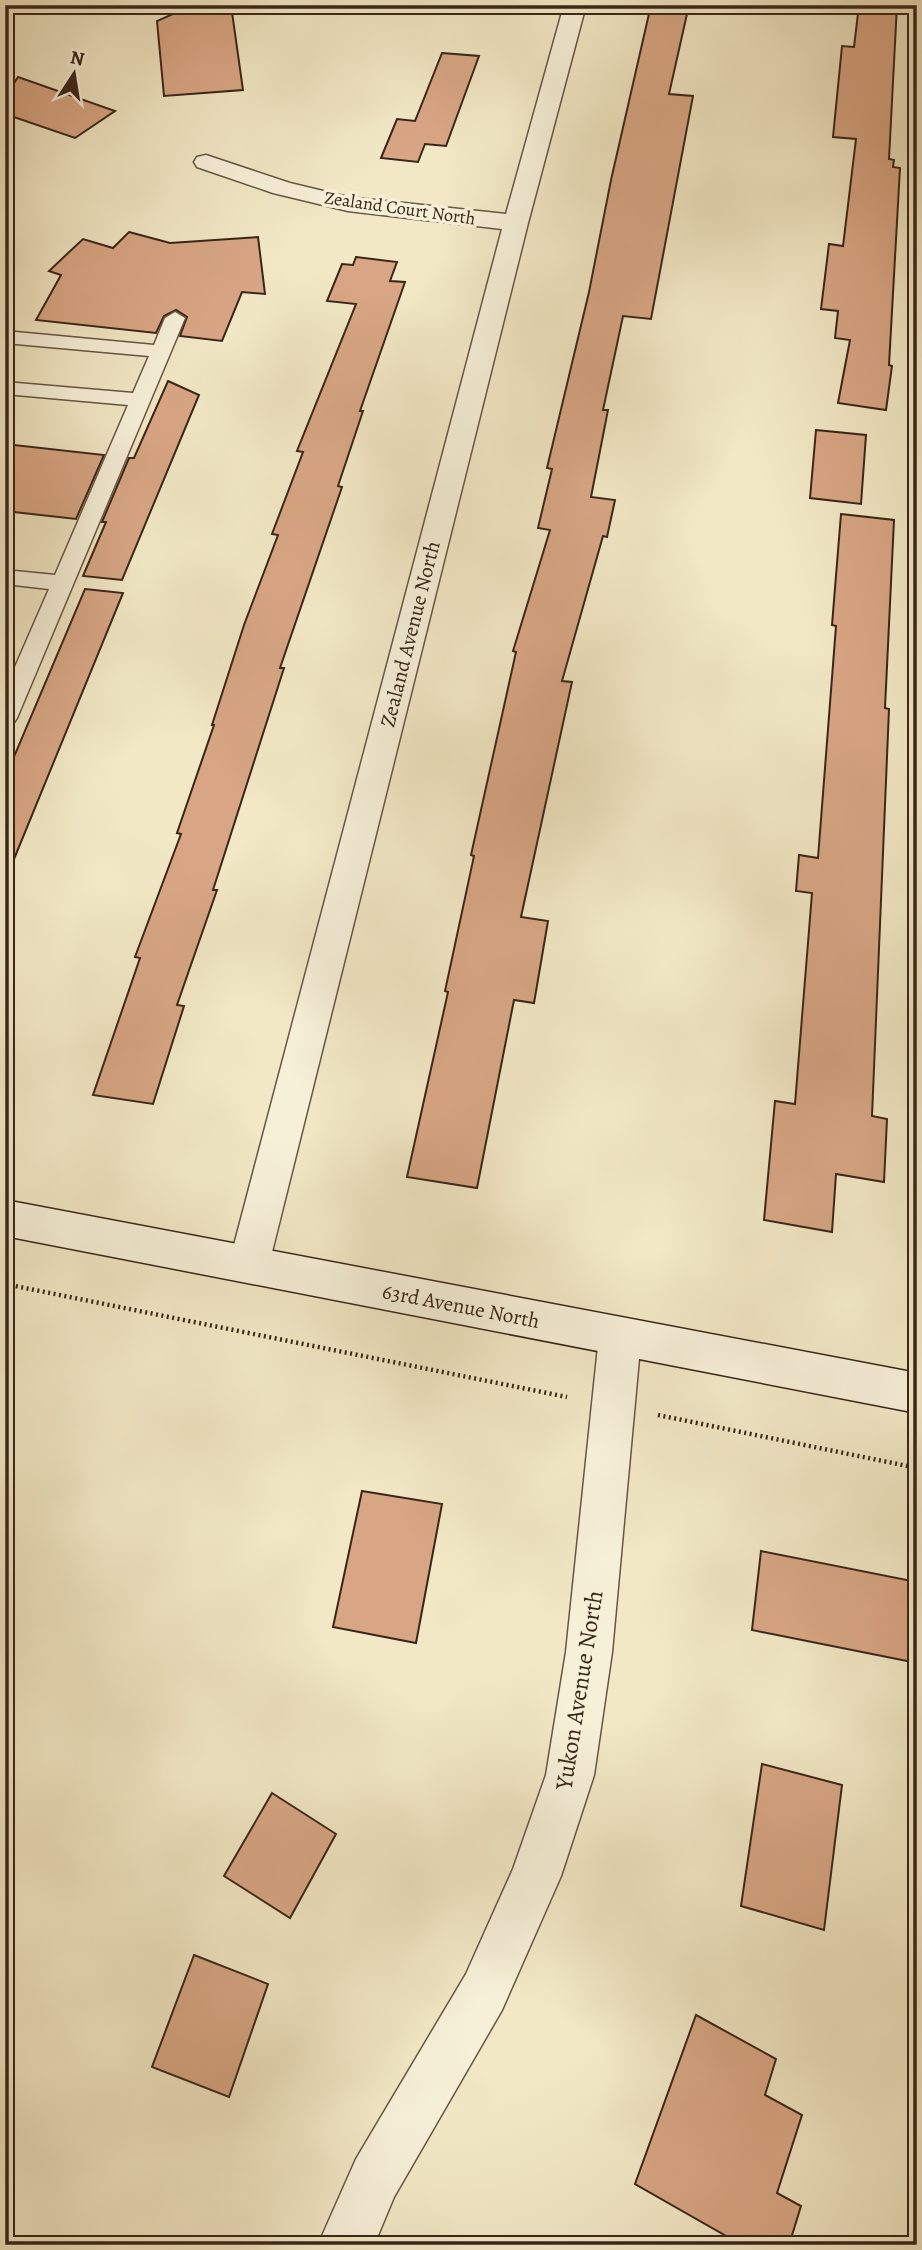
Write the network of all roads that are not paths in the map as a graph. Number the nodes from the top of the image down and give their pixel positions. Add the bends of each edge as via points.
1 (575, 5) edge
2 (206, 162) dead end
3 (516, 223) junction
4 (175, 318) dead end
5 (5, 337) edge
6 (161, 351) junction
7 (5, 388) edge
8 (140, 400) junction
9 (5, 577) edge
10 (62, 583) junction
11 (5, 718) edge
12 (5, 1218) edge
13 (249, 1264) junction
14 (620, 1338) junction
15 (917, 1393) edge
16 (346, 2245) edge

1 - 3 street, Zealand Avenue North
2 - 3 street, Zealand Court North via 348,204
3 - 13 street, Zealand Avenue North
4 - 6 lane
5 - 6 lane
6 - 8 lane
7 - 8 lane
8 - 10 lane
9 - 10 lane
10 - 11 lane
12 - 13 street, 63rd Avenue North
13 - 14 street, 63rd Avenue North
14 - 15 street, 63rd Avenue North
14 - 16 street, Yukon Avenue North via 589,1651 570,1775 536,1876 484,1992 375,2178

